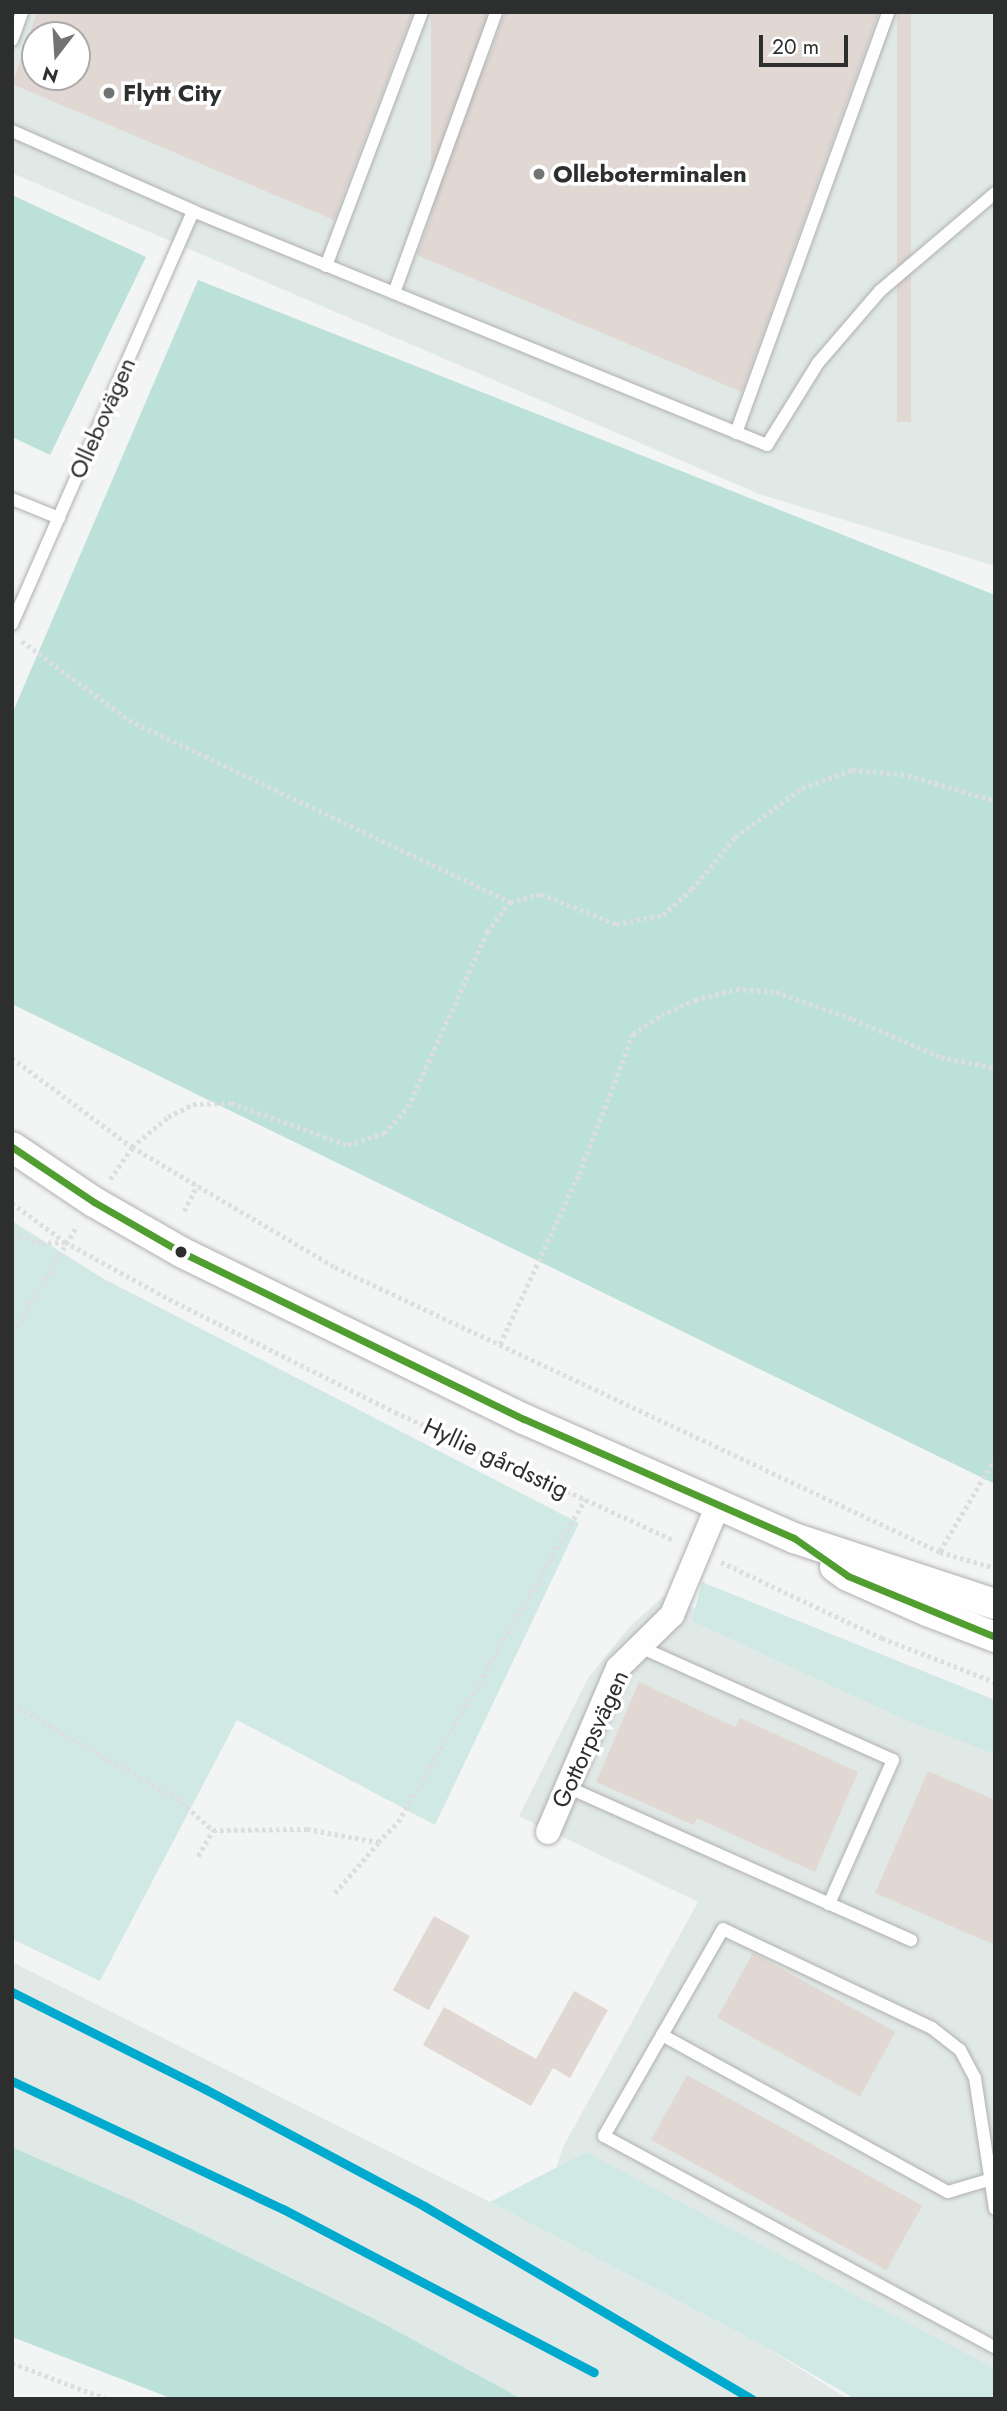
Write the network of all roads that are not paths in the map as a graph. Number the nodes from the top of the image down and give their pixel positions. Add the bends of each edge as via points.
1 (22, 12) edge
2 (422, 12) edge
3 (496, 12) edge
4 (888, 12) edge
5 (12, 40) edge
6 (12, 131) edge
7 (995, 192) edge
8 (193, 211) junction
9 (326, 266) junction
10 (394, 293) junction
11 (736, 433) junction
12 (12, 499) edge
13 (58, 518) junction
14 (12, 624) edge
15 (12, 1147) edge
16 (718, 1505) junction
17 (794, 1538) junction
18 (995, 1604) edge
19 (995, 1637) edge
20 (640, 1647) junction
21 (565, 1786) junction
22 (548, 1832) dead end
23 (829, 1904) junction
24 (911, 1940) dead end
25 (662, 2035) junction
26 (992, 2178) edge
27 (995, 2210) edge
28 (993, 2341) edge

1 - 5 lane
2 - 9 lane
3 - 10 lane
4 - 11 lane
6 - 8 lane
7 - 11 lane via 880,291 818,363 767,445
8 - 9 lane
8 - 13 lane, Ollebovägen
9 - 10 lane
10 - 11 lane
12 - 13 lane
13 - 14 lane, Ollebovägen
15 - 16 street via 181,1252 524,1419
16 - 17 street
16 - 20 street, Gottorpsvägen via 672,1615
17 - 18 street
17 - 19 street via 848,1576
20 - 21 street, Gottorpsvägen via 618,1668
20 - 23 lane via 893,1760
21 - 22 street, Gottorpsvägen
21 - 23 lane
23 - 24 lane
25 - 26 lane via 948,2192
25 - 26 lane via 723,1929 932,2028 960,2050 975,2078
25 - 28 lane via 604,2136
26 - 27 lane

